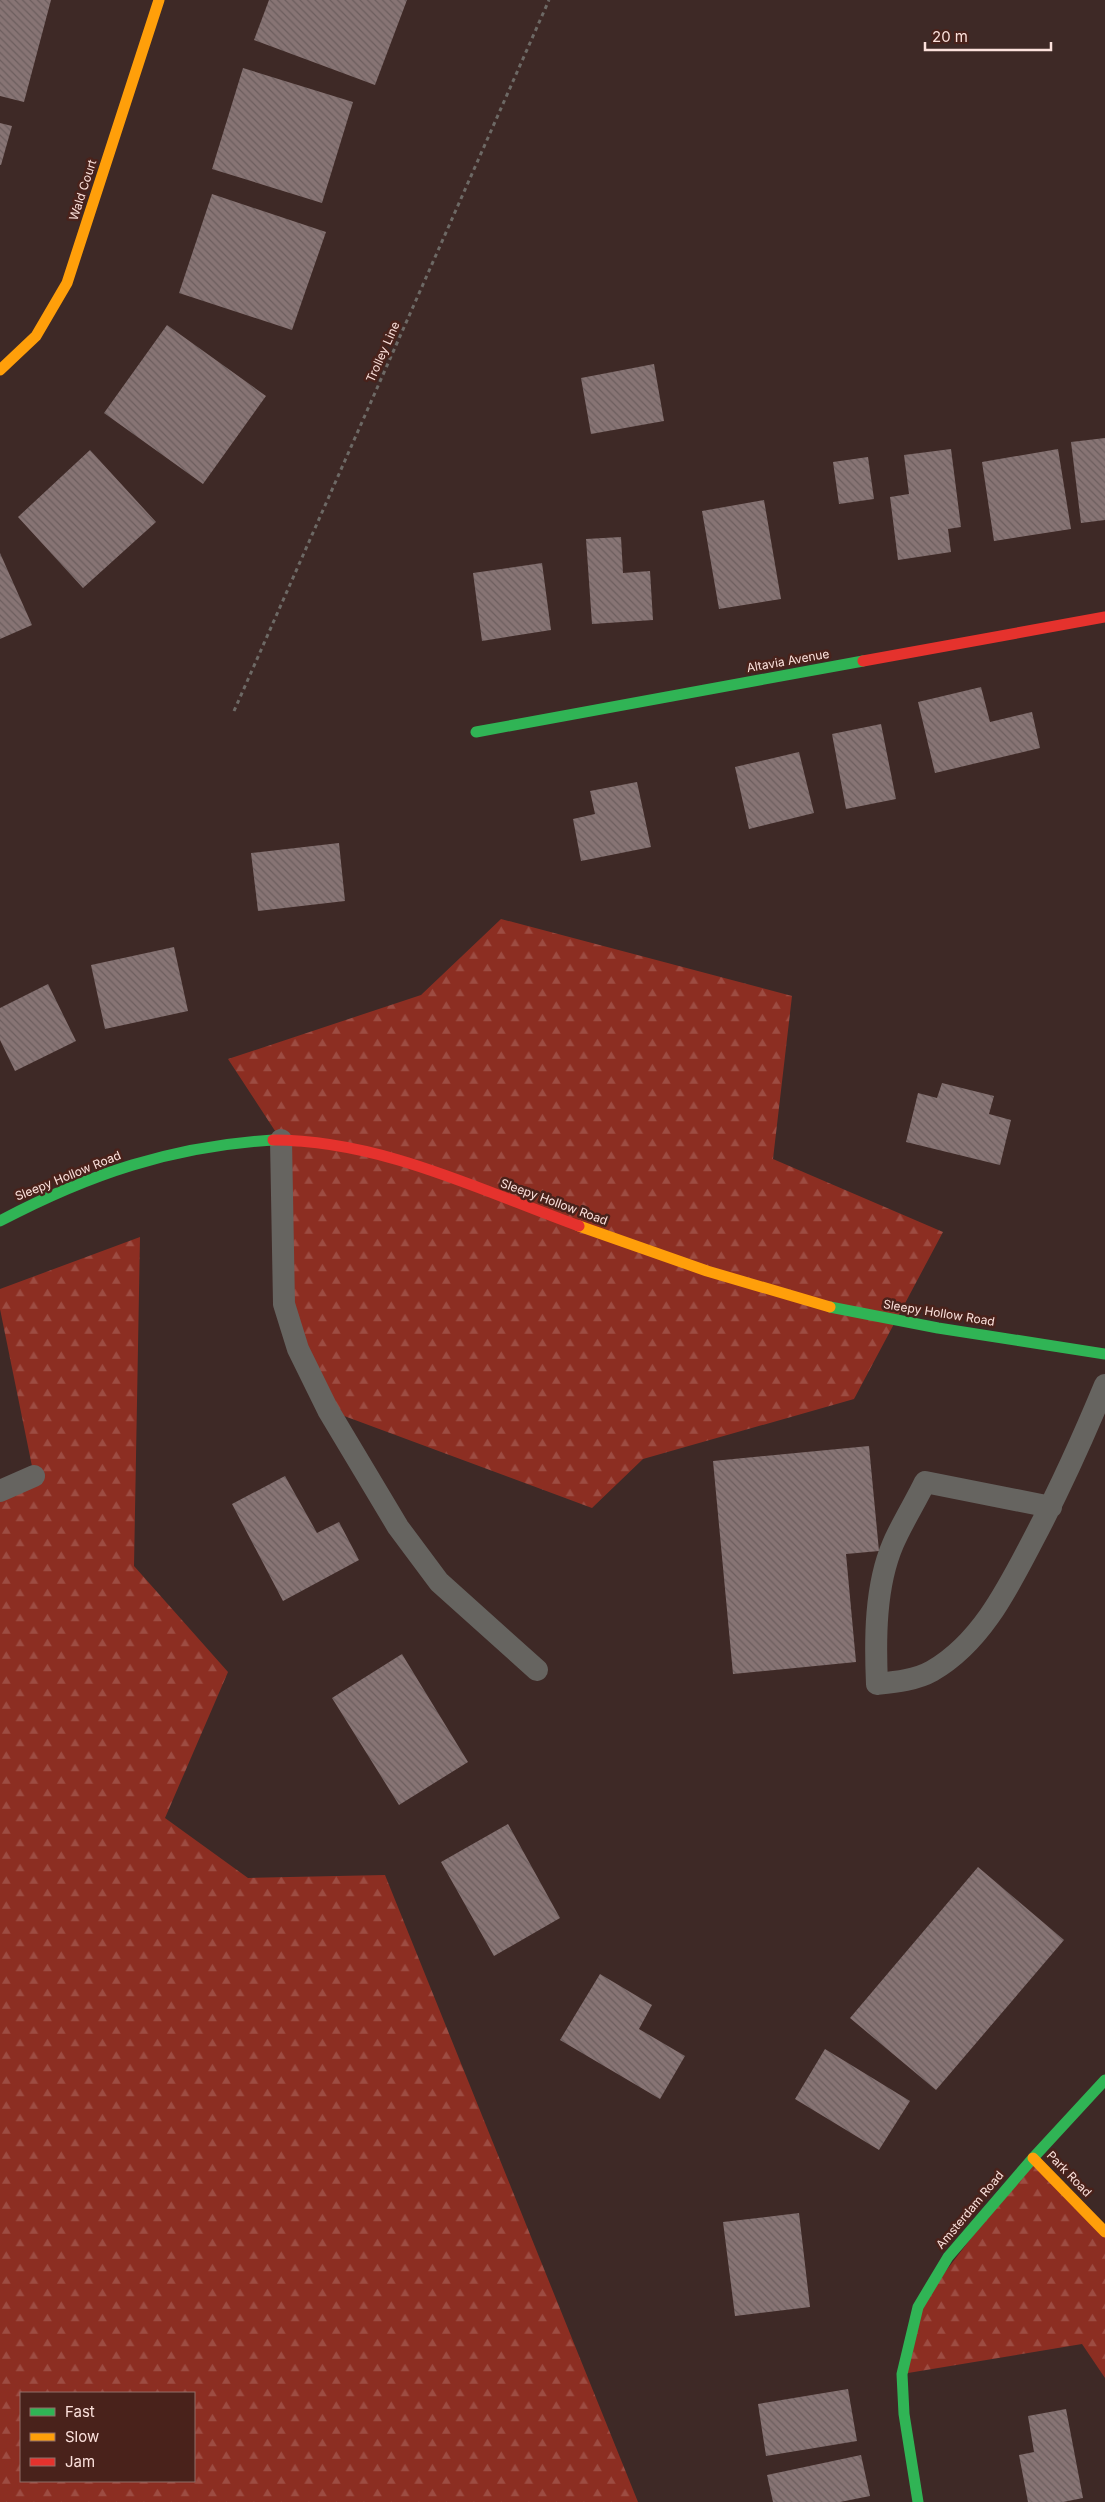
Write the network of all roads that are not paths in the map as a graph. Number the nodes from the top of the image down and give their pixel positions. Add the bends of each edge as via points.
1 (159, 0) edge
2 (0, 370) edge
3 (1105, 617) edge
4 (476, 732) dead end
5 (281, 1140) junction
6 (0, 1221) edge
7 (1105, 1354) edge
8 (1105, 1385) edge
9 (34, 1476) dead end
10 (0, 1491) edge
11 (1051, 1507) junction
12 (537, 1670) dead end
13 (1105, 2080) edge
14 (1033, 2158) junction
15 (1105, 2232) edge
16 (918, 2502) edge

1 - 2 street, Wald Court via 67,283 36,336
3 - 4 street, Altavia Avenue
5 - 6 street, Sleepy Hollow Road via 245,1140 179,1151 107,1172
5 - 7 street, Sleepy Hollow Road via 317,1142 396,1159 682,1264 803,1299 882,1318
5 - 12 lane via 284,1304 298,1350 328,1410 398,1527 439,1582
8 - 11 lane
9 - 10 lane
11 - 11 lane via 1008,1589 961,1650 932,1671 903,1682 877,1684 882,1581 893,1544 925,1482
13 - 14 street, Amsterdam Road
14 - 15 street, Park Road
14 - 16 street, Amsterdam Road via 948,2257 918,2307 902,2374 904,2414

